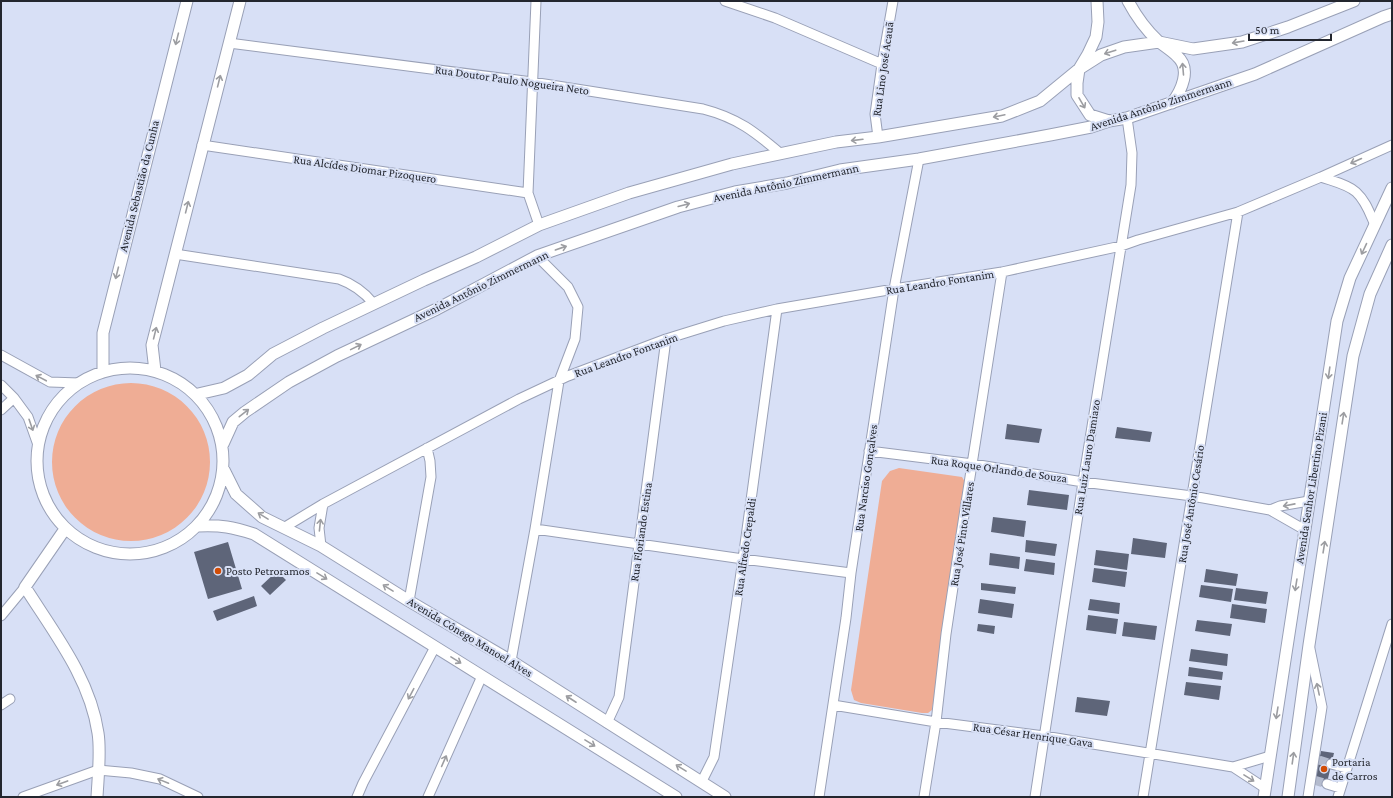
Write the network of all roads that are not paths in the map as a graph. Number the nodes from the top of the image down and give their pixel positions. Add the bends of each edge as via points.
1 (187, 1) edge
2 (240, 1) edge
3 (536, 1) edge
4 (725, 1) edge
5 (893, 1) edge
6 (1097, 1) edge
7 (1128, 1) edge
8 (1354, 1) edge
9 (1392, 14) edge
10 (1159, 42) junction
11 (229, 43) junction
12 (882, 64) junction
13 (1079, 69) junction
14 (532, 82) junction
15 (1172, 104) junction
16 (1127, 118) junction
17 (1109, 121) junction
18 (878, 137) junction
19 (1392, 145) edge
20 (202, 146) junction
21 (781, 154) junction
22 (919, 159) junction
23 (1321, 177) junction
24 (1392, 188) edge
25 (528, 194) junction
26 (1238, 212) junction
27 (539, 225) junction
28 (1375, 226) junction
29 (1392, 245) edge
30 (1121, 246) junction
31 (175, 254) junction
32 (537, 256) junction
33 (1002, 272) junction
34 (894, 289) junction
35 (373, 303) junction
36 (777, 309) junction
37 (666, 339) junction
38 (1, 355) edge
39 (155, 371) junction
40 (103, 372) junction
41 (559, 381) junction
42 (79, 383) junction
43 (1, 386) edge
44 (198, 394) junction
45 (14, 398) junction
46 (1, 410) edge
47 (223, 444) junction
48 (38, 445) junction
49 (427, 448) junction
50 (869, 451) junction
51 (973, 464) junction
52 (224, 470) junction
53 (1083, 482) junction
54 (1192, 496) junction
55 (1309, 501) junction
56 (323, 504) junction
57 (1270, 510) junction
58 (198, 526) junction
59 (285, 527) junction
60 (65, 529) junction
61 (535, 529) junction
62 (1305, 530) junction
63 (640, 544) junction
64 (321, 546) junction
65 (743, 559) junction
66 (851, 573) junction
67 (25, 587) junction
68 (408, 601) junction
69 (1, 616) edge
70 (1392, 624) edge
71 (1309, 645) junction
72 (436, 647) junction
73 (511, 661) junction
74 (482, 676) junction
75 (10, 699) dead end
76 (1, 705) edge
77 (833, 705) junction
78 (936, 722) junction
79 (607, 723) junction
80 (1044, 736) junction
81 (1150, 753) junction
82 (1270, 756) junction
83 (1331, 764) tunnel mouth
84 (1233, 766) junction
85 (1346, 768) junction
86 (98, 770) junction
87 (702, 782) junction
88 (1327, 784) tunnel mouth
89 (1265, 792) edge
90 (1339, 793) edge
91 (24, 797) edge
92 (97, 797) edge
93 (198, 797) edge
94 (357, 797) edge
95 (428, 797) edge
96 (676, 797) edge
97 (725, 797) edge
98 (819, 797) edge
99 (924, 797) edge
100 (1035, 797) edge
101 (1143, 797) edge
102 (1288, 797) edge
103 (1308, 797) edge

1 -> 40 street, Avenida Sebastião da Cunha via 102,333
2 - 11 street
3 - 14 street
4 - 12 street via 775,18
5 - 12 street, Rua Lino José Acauã
6 - 13 street via 1096,37
7 - 10 street via 1141,23
8 -> 10 street via 1242,42 1194,48
9 - 15 street, Avenida Antônio Zimmermann via 1255,74
10 -> 13 street via 1124,47 1101,54
15 -> 10 street via 1180,92 1184,79 1183,63
11 - 14 street, Rua Doutor Paulo Nogueira Neto
20 -> 11 street
12 - 18 street, Rua Lino José Acauã via 875,114
13 -> 17 street via 1078,95 1083,106 1090,115
13 -> 18 street via 1040,101 1002,116
14 - 21 street, Rua Doutor Paulo Nogueira Neto via 717,112 754,131
14 - 25 street
15 - 16 street, Avenida Antônio Zimmermann
16 - 17 street, Avenida Antônio Zimmermann
16 - 30 street, Rua Luiz Lauro Damiazo via 1132,153 1131,185
17 - 22 street, Avenida Antônio Zimmermann via 1077,130
18 -> 21 street via 836,142
19 -> 23 street, Rua Leandro Fontanim
20 - 25 street, Rua Alcídes Diomar Pizoquero
31 -> 20 street
21 - 27 street via 732,164 629,193
32 -> 22 street, Avenida Antônio Zimmermann via 678,207 734,192 840,170
22 - 34 street, Rua Narciso Gonçalves
23 - 26 street, Rua Leandro Fontanim
23 - 28 street via 1356,192 1365,203
24 - 28 street, Avenida Senhor Libertino Pizani
25 - 27 street
26 - 30 street, Rua Leandro Fontanim
26 - 54 street, Rua José Antônio Cesário
27 - 35 street via 476,257
28 -> 55 street, Avenida Senhor Libertino Pizani via 1350,278 1337,321
71 -> 29 street, Avenida Senhor Libertino Pizani via 1353,356 1370,294
30 - 33 street, Rua Leandro Fontanim
30 - 53 street, Rua Luiz Lauro Damiazo
31 - 35 street via 339,279 354,286
39 -> 31 street via 152,345
32 - 41 street, Rua Leandro Fontanim via 568,287 578,306 575,339
47 -> 32 street, Avenida Antônio Zimmermann via 233,422 289,382
33 - 34 street, Rua Leandro Fontanim
33 - 51 street, Rua José Pinto Villares
34 - 36 street, Rua Leandro Fontanim
34 - 50 street, Rua Narciso Gonçalves
35 - 44 street via 273,354 248,375 224,388
36 - 37 street, Rua Leandro Fontanim via 724,321
36 - 65 street, Rua Alfredo Crepaldi
37 - 41 street, Rua Leandro Fontanim
37 - 63 street, Rua Floriando Estina
42 -> 38 street via 50,382
39 - 40 street via 129,368
39 - 44 street via 179,381
40 - 42 street
41 - 49 street, Rua Leandro Fontanim via 519,399
41 - 61 street, Rua Leandro Fontanim
42 - 48 street via 60,400 49,416
43 - 45 street
44 - 47 street via 214,420
45 - 46 street
45 -> 48 street via 28,417
47 - 52 street
48 - 60 street via 36,468 41,491 51,511
49 - 56 street, Rua Leandro Fontanim
49 - 68 street via 431,478
50 - 51 street, Rua Roque Orlando de Souza
50 - 66 street, Rua Narciso Gonçalves
51 - 53 street, Rua Roque Orlando de Souza
51 - 78 street, Rua José Pinto Villares via 946,634
52 - 58 street via 220,491 211,510
59 -> 52 street, Avenida Cônego Manoel Alves via 262,516 236,494
53 - 54 street, Rua Roque Orlando de Souza
53 - 80 street, Rua Luiz Lauro Damiazo
54 - 57 street, Rua Roque Orlando de Souza
54 - 81 street, Rua José Antônio Cesário
55 -> 57 street, Rua Roque Orlando de Souza
55 - 62 street, Avenida Senhor Libertino Pizani
56 - 59 street, Rua Leandro Fontanim
64 -> 56 street via 319,528
57 - 62 street, Rua Roque Orlando de Souza
58 - 60 street via 175,544 147,554 118,554 90,546
58 -> 72 street via 219,525 254,534
59 - 64 street, Avenida Cônego Manoel Alves
60 - 67 street
61 - 63 street
61 - 73 street, Rua Leandro Fontanim
62 -> 82 street, Avenida Senhor Libertino Pizani
63 - 65 street
63 - 79 street, Rua Floriando Estina via 619,697
68 -> 64 street, Avenida Cônego Manoel Alves
65 - 66 street
65 - 87 street, Rua Alfredo Crepaldi via 714,757
66 - 77 street, Rua Narciso Gonçalves
67 - 69 street
67 - 86 street via 67,652 89,696 98,734
68 - 73 street, Avenida Cônego Manoel Alves
70 - 85 street
102 -> 71 street, Avenida Senhor Libertino Pizani
103 -> 71 street via 1317,759 1322,707
72 -> 74 street
72 -> 94 street
79 -> 73 street, Avenida Cônego Manoel Alves
95 -> 74 street
74 -> 96 street
75 - 76 street
77 - 78 street, Rua César Henrique Gava
77 - 98 street, Rua Narciso Gonçalves
78 - 80 street, Rua César Henrique Gava
78 - 99 street, Rua José Pinto Villares
87 -> 79 street, Avenida Cônego Manoel Alves
80 - 81 street, Rua César Henrique Gava
80 - 100 street, Rua Luiz Lauro Damiazo
81 - 84 street, Rua César Henrique Gava
81 - 101 street, Rua José Antônio Cesário
82 - 84 street, Rua César Henrique Gava
82 - 89 street, Avenida Senhor Libertino Pizani
83 - 85 street
84 -> 89 street, Rua César Henrique Gava
85 - 90 street
86 -> 91 street
86 - 92 street
93 -> 86 street via 160,779
87 - 97 street, Avenida Cônego Manoel Alves
88 - 90 street

